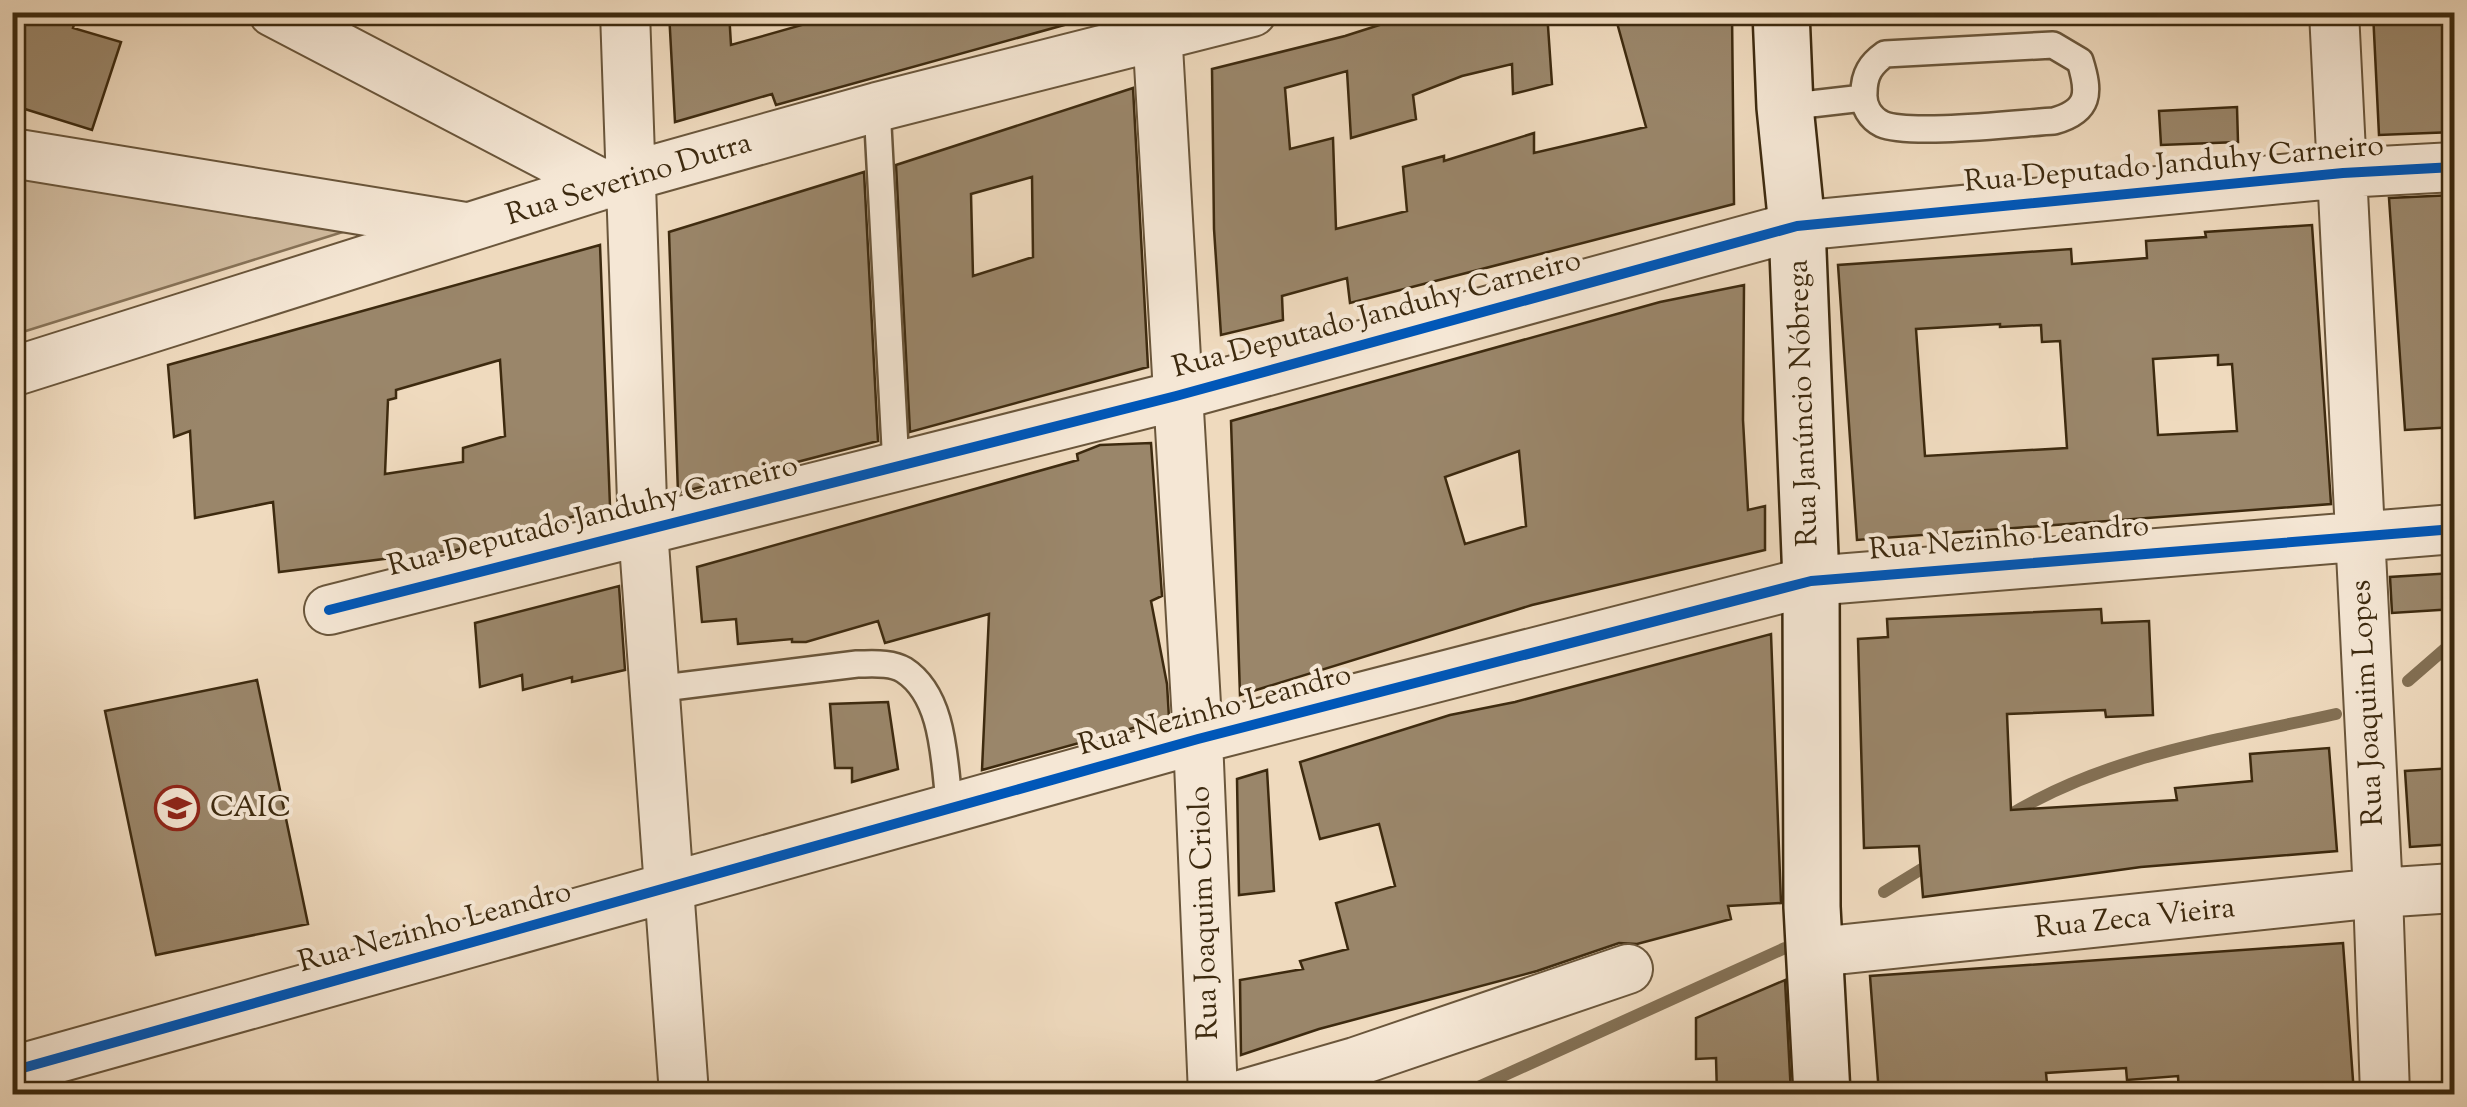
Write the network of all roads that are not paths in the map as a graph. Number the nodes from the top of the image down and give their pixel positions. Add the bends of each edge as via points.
1 (272, 12) edge
2 (625, 12) edge
3 (1252, 12) edge
4 (1782, 12) edge
5 (2334, 12) edge
6 (1156, 25) edge
7 (1863, 98) junction
8 (876, 107) junction
9 (1785, 107) junction
10 (12, 152) edge
11 (2454, 167) edge
12 (2344, 173) junction
13 (618, 180) junction
14 (1797, 226) junction
15 (473, 228) junction
16 (12, 372) edge
17 (1176, 396) junction
18 (896, 466) junction
19 (2454, 529) edge
20 (644, 530) junction
21 (2359, 534) junction
22 (1810, 582) junction
23 (328, 610) dead end
24 (655, 688) junction
25 (1198, 739) junction
26 (950, 810) junction
27 (2454, 888) edge
28 (669, 889) junction
29 (2378, 893) junction
30 (1816, 952) junction
31 (1628, 969) dead end
32 (12, 1071) edge
33 (684, 1094) edge
34 (1213, 1094) edge
35 (1244, 1094) edge
36 (1822, 1094) edge
37 (2385, 1094) edge

1 - 13 street
2 - 13 street
3 - 6 street, Rua Severino Dutra
4 - 9 street, Rua Janúncio Nóbrega
5 - 12 street, Rua Joaquim Lopes
6 - 8 street, Rua Severino Dutra
6 - 17 street, Rua Joaquim Criolo
7 - 7 lane via 1884,125 1908,129 2054,121 2074,115 2085,102 2086,81 2080,61 2053,45 1922,50 1885,54 1872,63
7 - 9 lane
8 - 13 street, Rua Severino Dutra
8 - 18 lane
9 - 14 street, Rua Janúncio Nóbrega
10 - 15 street
11 - 12 street, Rua Deputado Janduhy Carneiro
12 - 14 street, Rua Deputado Janduhy Carneiro
12 - 21 street, Rua Joaquim Lopes
13 - 15 street, Rua Severino Dutra
13 - 20 street
14 - 17 street, Rua Deputado Janduhy Carneiro
14 - 22 street, Rua Janúncio Nóbrega
15 - 16 street, Rua Severino Dutra
17 - 18 street, Rua Deputado Janduhy Carneiro
17 - 25 street, Rua Joaquim Criolo
18 - 20 street, Rua Deputado Janduhy Carneiro
19 - 21 street, Rua Nezinho Leandro
20 - 23 street, Rua Deputado Janduhy Carneiro
20 - 24 street
21 - 22 street, Rua Nezinho Leandro
21 - 29 street, Rua Joaquim Lopes
22 - 25 street, Rua Nezinho Leandro
22 - 30 street, Rua Janúncio Nóbrega
24 - 26 lane via 857,664 903,669 935,710
24 - 28 street
25 - 26 street, Rua Nezinho Leandro
25 - 34 street, Rua Joaquim Criolo
26 - 28 street, Rua Nezinho Leandro
27 - 29 street, Rua Zeca Vieira
28 - 32 street, Rua Nezinho Leandro
28 - 33 street
29 - 30 street, Rua Zeca Vieira
29 - 37 street, Rua Joaquim Lopes
30 - 36 street, Rua Janúncio Nóbrega
31 - 35 street

